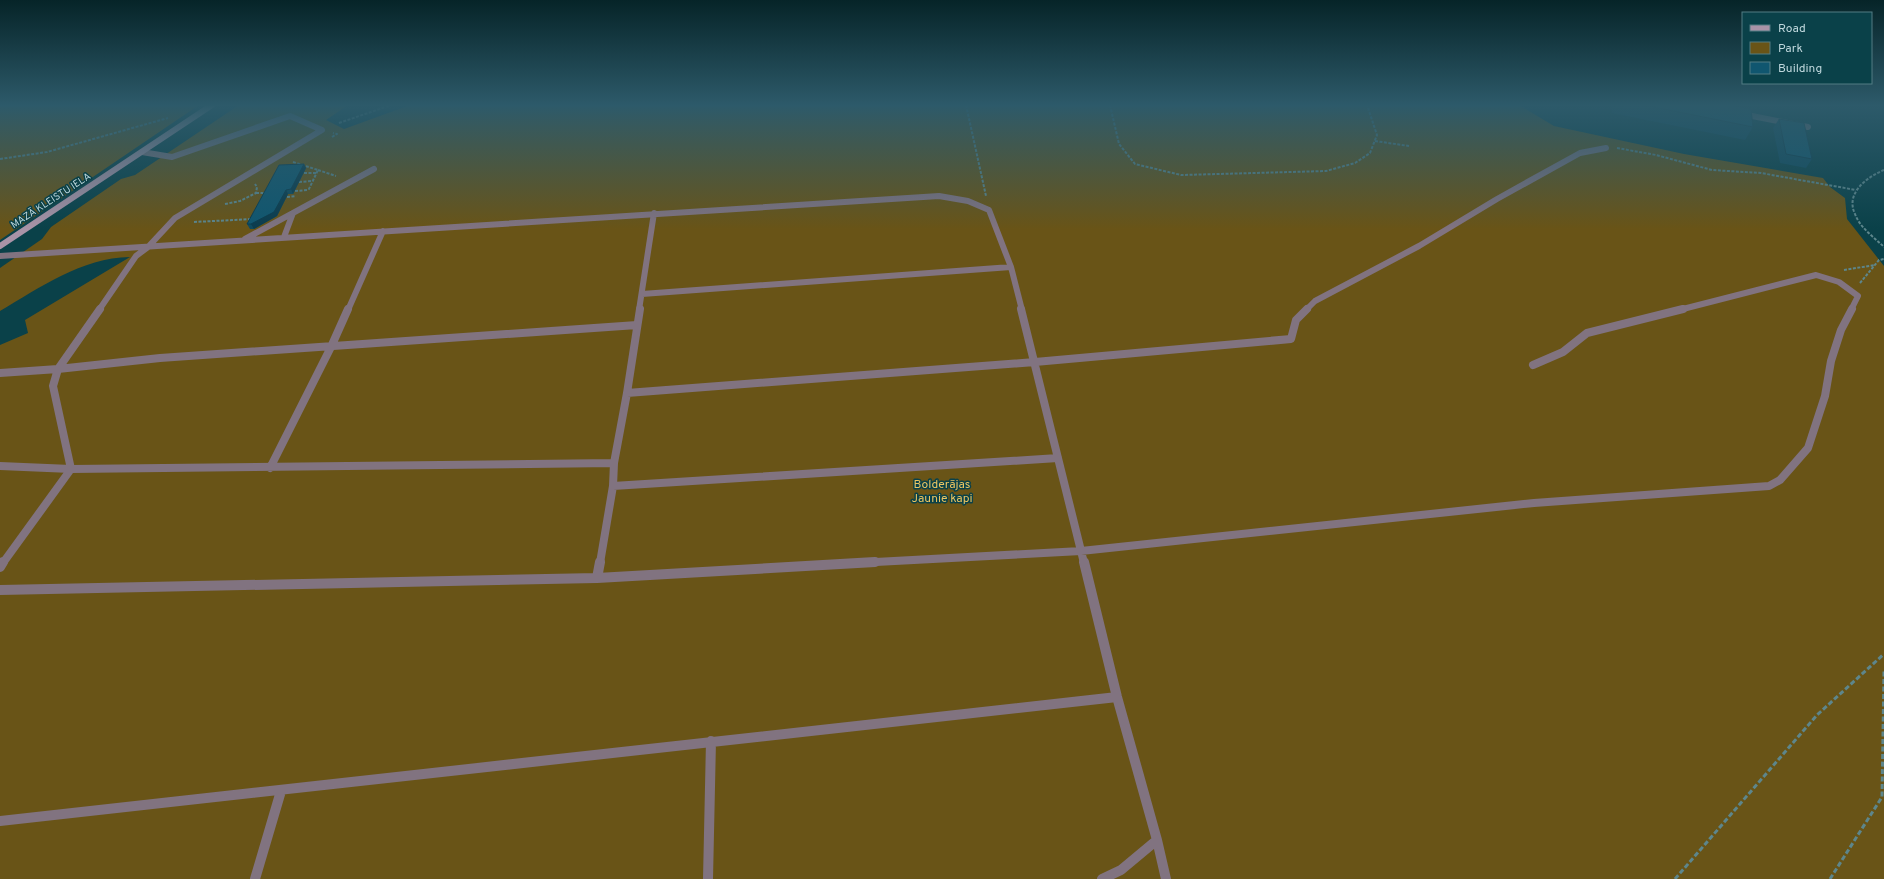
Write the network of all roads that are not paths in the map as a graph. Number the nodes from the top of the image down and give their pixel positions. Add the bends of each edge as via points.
1 (151, 146) edge
2 (204, 146) edge
3 (295, 146) edge
4 (1606, 148) road end
5 (142, 152) junction
6 (374, 169) dead end
7 (296, 212) junction
8 (654, 213) junction
9 (384, 231) junction
10 (284, 238) junction
11 (243, 240) junction
12 (0, 246) edge
13 (148, 247) junction
14 (0, 256) edge
15 (1011, 267) junction
16 (642, 294) junction
17 (637, 325) junction
18 (331, 347) junction
19 (1035, 362) junction
20 (1533, 365) dead end
21 (58, 369) junction
22 (0, 373) edge
23 (627, 393) junction
24 (1058, 458) junction
25 (614, 463) junction
26 (0, 466) edge
27 (270, 468) junction
28 (72, 469) junction
29 (614, 486) junction
30 (1081, 551) junction
31 (0, 567) edge
32 (597, 578) junction
33 (0, 590) edge
34 (1117, 697) junction
35 (711, 741) junction
36 (281, 790) junction
37 (0, 822) edge
38 (1157, 840) junction
39 (255, 879) edge
40 (708, 879) edge
41 (1102, 879) edge
42 (1166, 879) edge

1 - 5 main road, MAZĀ KLEISTU IELA
2 - 5 lane via 172,157
3 - 13 lane via 175,218
4 - 19 lane via 1580,153 1419,246 1315,301 1296,320 1291,340
5 - 12 main road, MAZĀ KLEISTU IELA
6 - 7 lane
7 - 10 lane
7 - 11 lane
8 - 9 lane
8 - 15 lane via 939,196 968,201 989,210
8 - 16 lane
9 - 10 lane
9 - 18 lane
10 - 11 lane
11 - 13 lane
13 - 14 lane
13 - 21 lane via 136,256
15 - 16 lane
15 - 19 lane
16 - 17 lane
17 - 18 lane
17 - 23 lane
18 - 21 lane via 160,358
18 - 27 lane
19 - 23 lane
19 - 24 lane
20 - 30 lane via 1563,352 1587,332 1816,275 1845,283 1858,296 1841,330 1831,361 1825,396 1808,448 1780,480 1769,486 1534,503
21 - 22 lane
21 - 28 lane via 53,386
23 - 25 lane
24 - 29 lane
24 - 30 lane
25 - 27 lane
25 - 29 lane
26 - 28 lane
27 - 28 lane
28 - 31 lane
29 - 32 lane
30 - 32 lane
30 - 34 lane
32 - 33 lane
34 - 35 lane
34 - 38 lane
35 - 36 lane
35 - 40 lane
36 - 37 lane
36 - 39 lane
38 - 41 lane via 1121,870
38 - 42 lane

